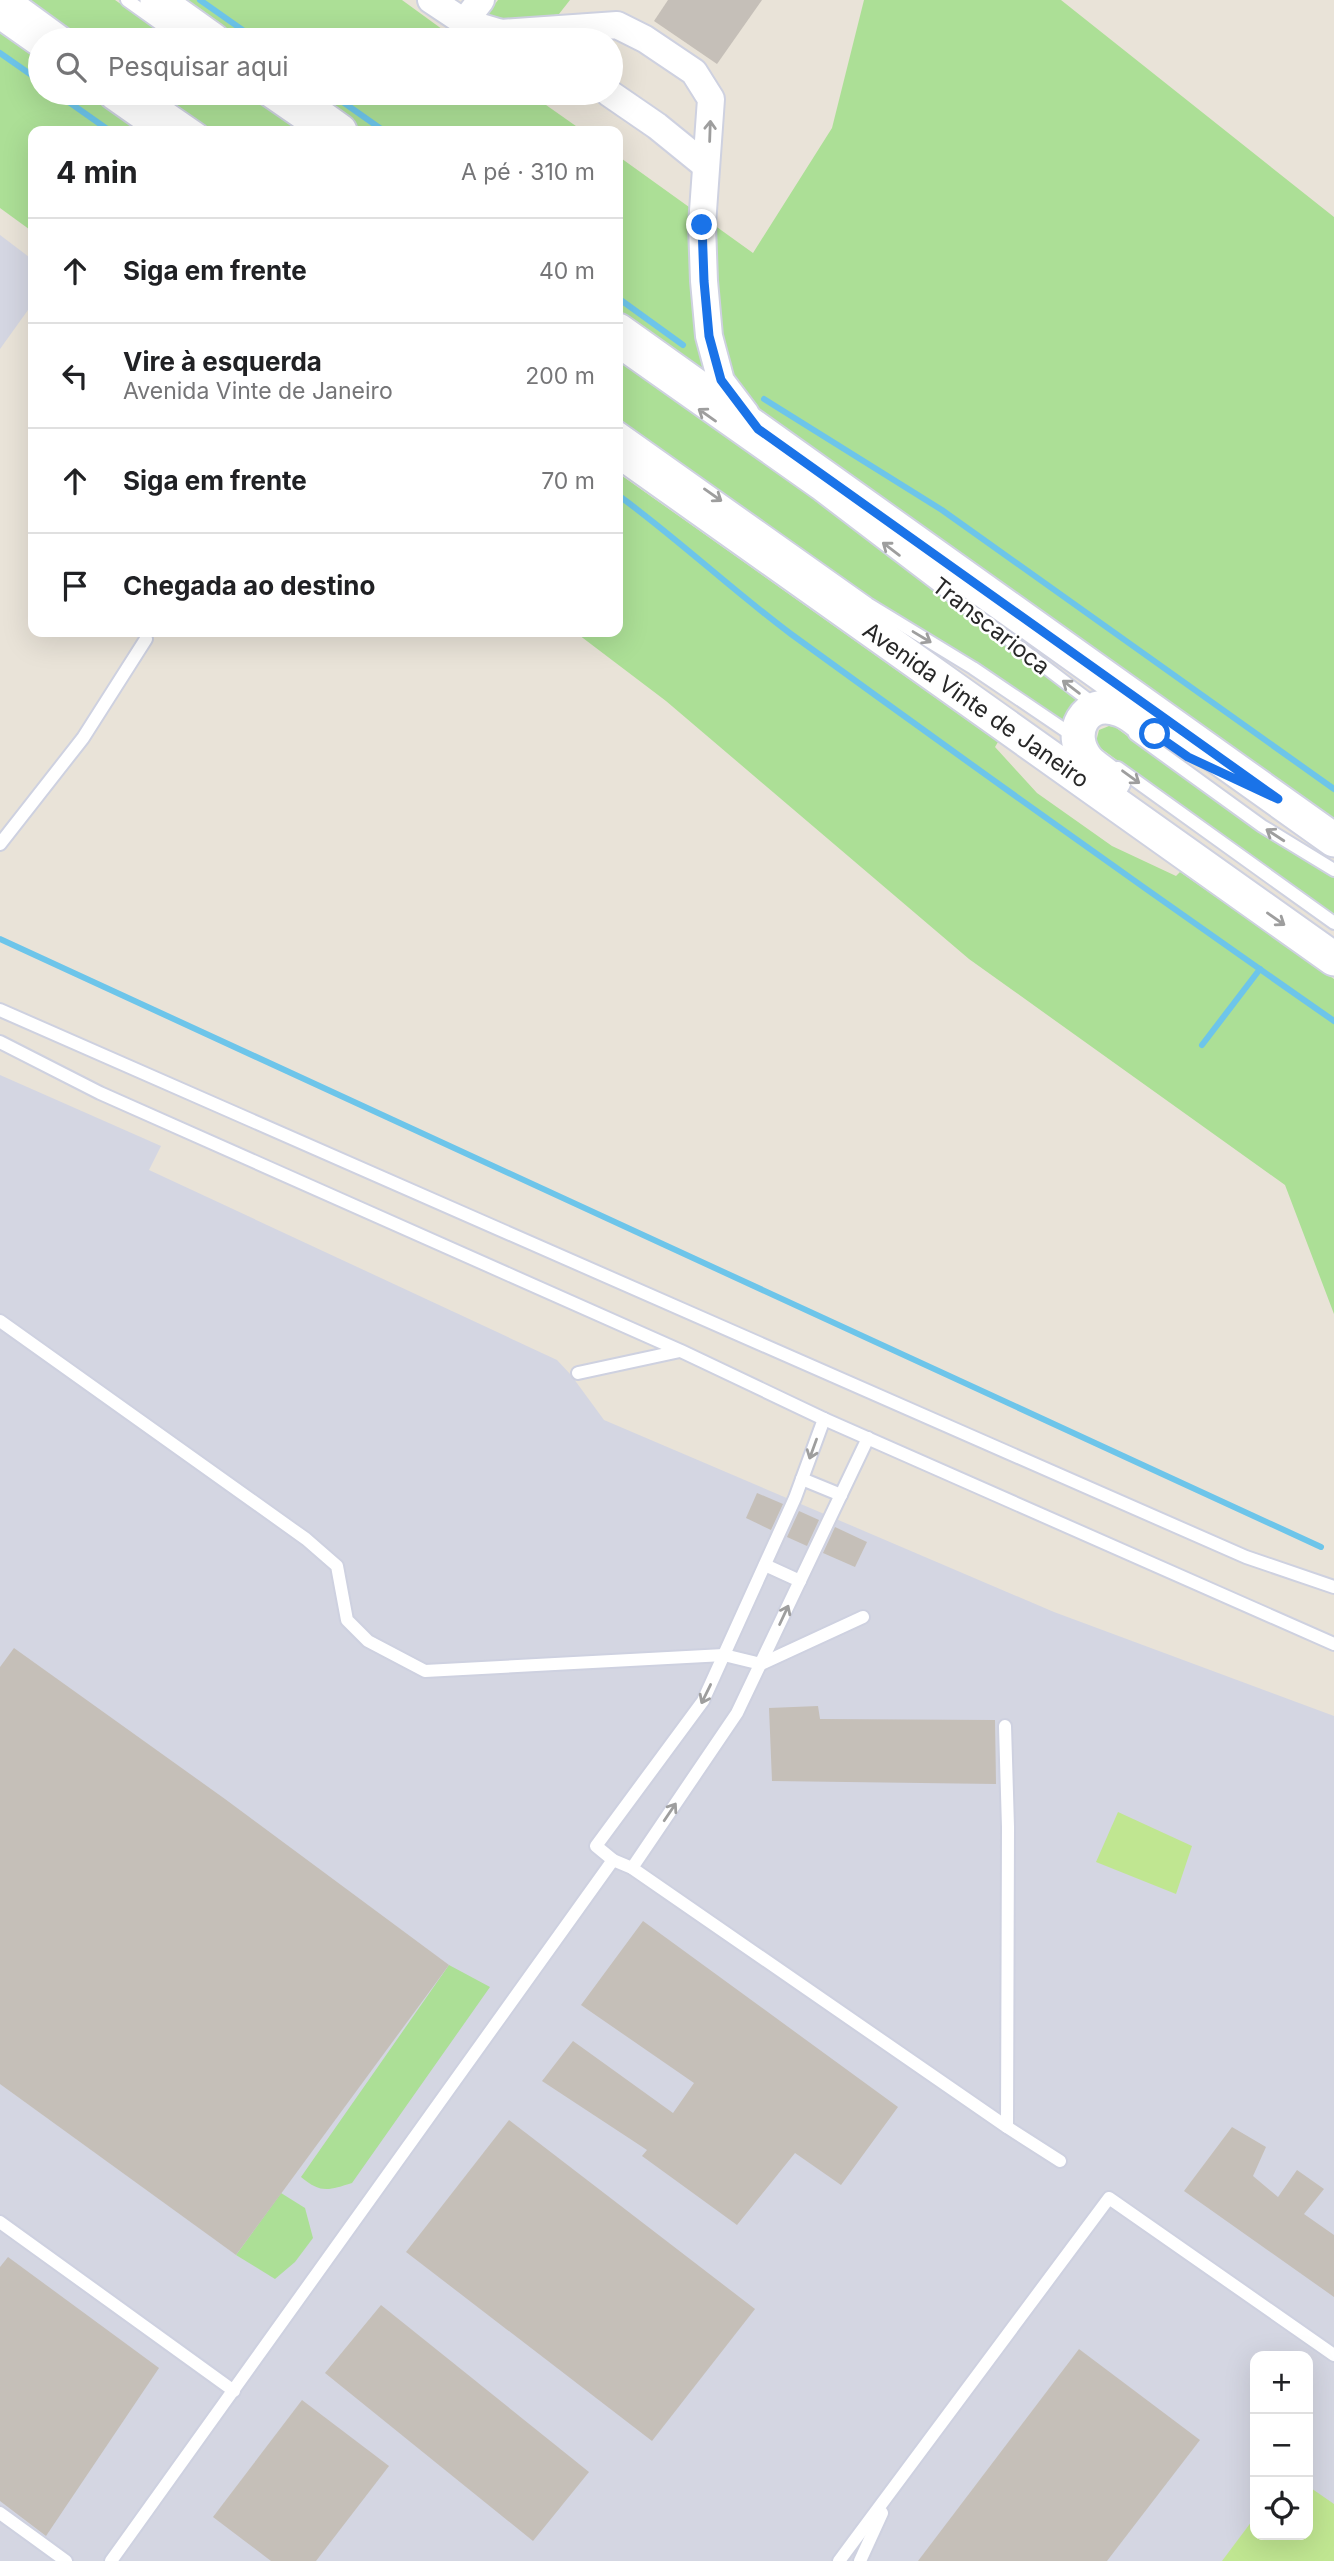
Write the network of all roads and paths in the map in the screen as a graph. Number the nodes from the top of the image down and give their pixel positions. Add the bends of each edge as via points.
1 (18, 0) edge
2 (127, 0) edge
3 (158, 0) edge
4 (431, 0) edge
5 (481, 0) edge
6 (0, 11) edge
7 (464, 22) junction
8 (56, 28) edge
9 (166, 28) edge
10 (197, 28) edge
11 (482, 28) edge
12 (590, 28) edge
13 (623, 28) edge
14 (623, 28) edge
15 (28, 31) edge
16 (623, 103) edge
17 (132, 105) edge
18 (163, 105) edge
19 (274, 105) edge
20 (304, 105) edge
21 (162, 126) edge
22 (194, 126) edge
23 (305, 126) edge
24 (333, 126) edge
25 (705, 165) junction
26 (623, 334) edge
27 (623, 356) edge
28 (758, 429) junction
29 (623, 431) edge
30 (623, 454) edge
31 (146, 639) dead end
32 (1099, 708) junction
33 (1077, 738) junction
34 (1278, 799) junction
35 (1334, 840) edge
36 (0, 844) edge
37 (1334, 870) edge
38 (1221, 880) junction
39 (1334, 923) edge
40 (1334, 959) edge
41 (0, 1010) edge
42 (0, 1042) edge
43 (0, 1321) edge
44 (681, 1351) junction
45 (578, 1373) dead end
46 (824, 1419) junction
47 (868, 1438) junction
48 (802, 1479) junction
49 (841, 1495) junction
50 (765, 1565) junction
51 (800, 1581) junction
52 (1334, 1587) edge
53 (863, 1617) dead end
54 (1334, 1644) edge
55 (723, 1655) junction
56 (761, 1664) junction
57 (1005, 1726) dead end
58 (613, 1860) junction
59 (632, 1868) junction
60 (1007, 2127) junction
61 (1060, 2161) dead end
62 (0, 2222) edge
63 (1334, 2355) edge
64 (234, 2391) junction
65 (893, 2491) junction
66 (0, 2513) edge
67 (66, 2561) edge
68 (111, 2561) edge
69 (839, 2561) edge
70 (860, 2561) edge

1 - 8 lane
2 - 9 lane
3 - 10 street
4 - 7 street
5 - 7 street
6 - 15 street
7 - 11 street
14 -> 12 street
25 -> 13 street via 711,99 694,72
16 - 25 street
17 - 21 street
18 - 22 lane
19 - 23 lane
20 - 24 street
25 - 28 street via 702,225 709,336 721,380
26 - 28 street
32 -> 27 lane, Transcarioca via 816,492
28 - 34 street
29 -> 33 lane, Transcarioca via 868,604
30 - 38 street, Avenida Vinte de Janeiro
31 - 36 lane via 83,738
32 - 33 street via 1081,720
32 - 34 street via 1119,709 1188,757
37 -> 32 lane, Transcarioca via 1262,826
33 - 38 street via 1088,761 1144,803
33 -> 39 lane, Transcarioca
34 - 35 street
38 -> 40 street, Avenida Vinte de Janeiro
41 - 52 lane via 1246,1556
42 - 44 lane via 100,1093
43 - 55 lane via 306,1539 337,1566 347,1620 368,1641 425,1671
44 - 45 lane
44 - 46 lane
46 - 47 lane
46 -> 48 lane
47 - 49 lane
47 - 54 lane
48 - 49 lane
48 - 50 lane
49 - 51 lane
50 - 51 lane
50 - 55 lane
56 -> 51 lane
53 - 56 lane
55 - 56 lane
55 -> 58 lane via 703,1701 596,1846
59 -> 56 lane via 737,1713
57 - 60 lane
58 - 59 lane
58 - 64 lane
59 - 60 lane
60 - 61 lane
62 - 64 lane
63 - 65 lane via 1108,2198
64 - 68 lane
65 - 69 lane
65 - 70 lane
66 - 67 lane

